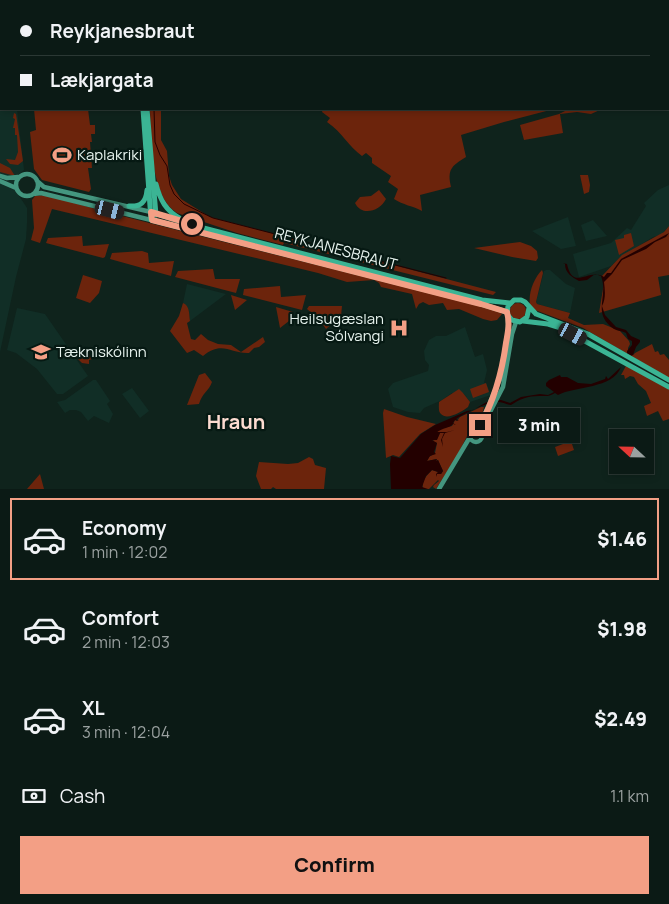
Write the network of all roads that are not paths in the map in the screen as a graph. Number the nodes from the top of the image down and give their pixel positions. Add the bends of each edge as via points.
1 (143, 110) edge
2 (147, 110) edge
3 (152, 164) junction
4 (0, 176) edge
5 (148, 177) junction
6 (18, 178) junction
7 (0, 181) edge
8 (37, 181) junction
9 (16, 188) junction
10 (33, 194) junction
11 (129, 206) junction
12 (154, 213) junction
13 (153, 220) junction
14 (192, 224) junction
15 (510, 303) junction
16 (529, 308) junction
17 (508, 314) junction
18 (523, 321) junction
19 (516, 322) junction
20 (669, 380) edge
21 (669, 387) edge
22 (497, 393) junction
23 (489, 410) junction
24 (475, 430) junction
25 (482, 434) junction
26 (472, 439) junction
27 (439, 489) edge

1 - 5 highway
2 - 3 highway
3 - 12 highway
3 - 14 highway via 163,204
4 - 6 main road
5 - 11 highway via 145,201 138,206
5 - 12 highway
6 - 8 main road via 28,174
6 - 9 main road
7 - 9 main road
8 - 10 main road
8 - 11 main road via 44,187
9 - 10 main road via 24,196
10 - 13 main road via 42,193
11 - 12 main road
12 - 13 highway
12 - 14 highway, REYKJANESBRAUT
13 - 17 highway, REYKJANESBRAUT via 481,304
14 - 15 highway, REYKJANESBRAUT via 482,300
15 - 16 highway via 521,300
15 - 17 highway
16 - 18 highway
16 - 20 highway via 536,314 588,334
17 - 19 highway
17 - 22 main road
18 - 19 highway
18 - 21 highway via 561,328
19 - 22 main road via 506,374
22 - 23 main road
23 - 24 main road
23 - 25 main road
24 - 25 main road
24 - 26 main road via 470,433
25 - 26 main road via 480,441
26 - 27 main road

